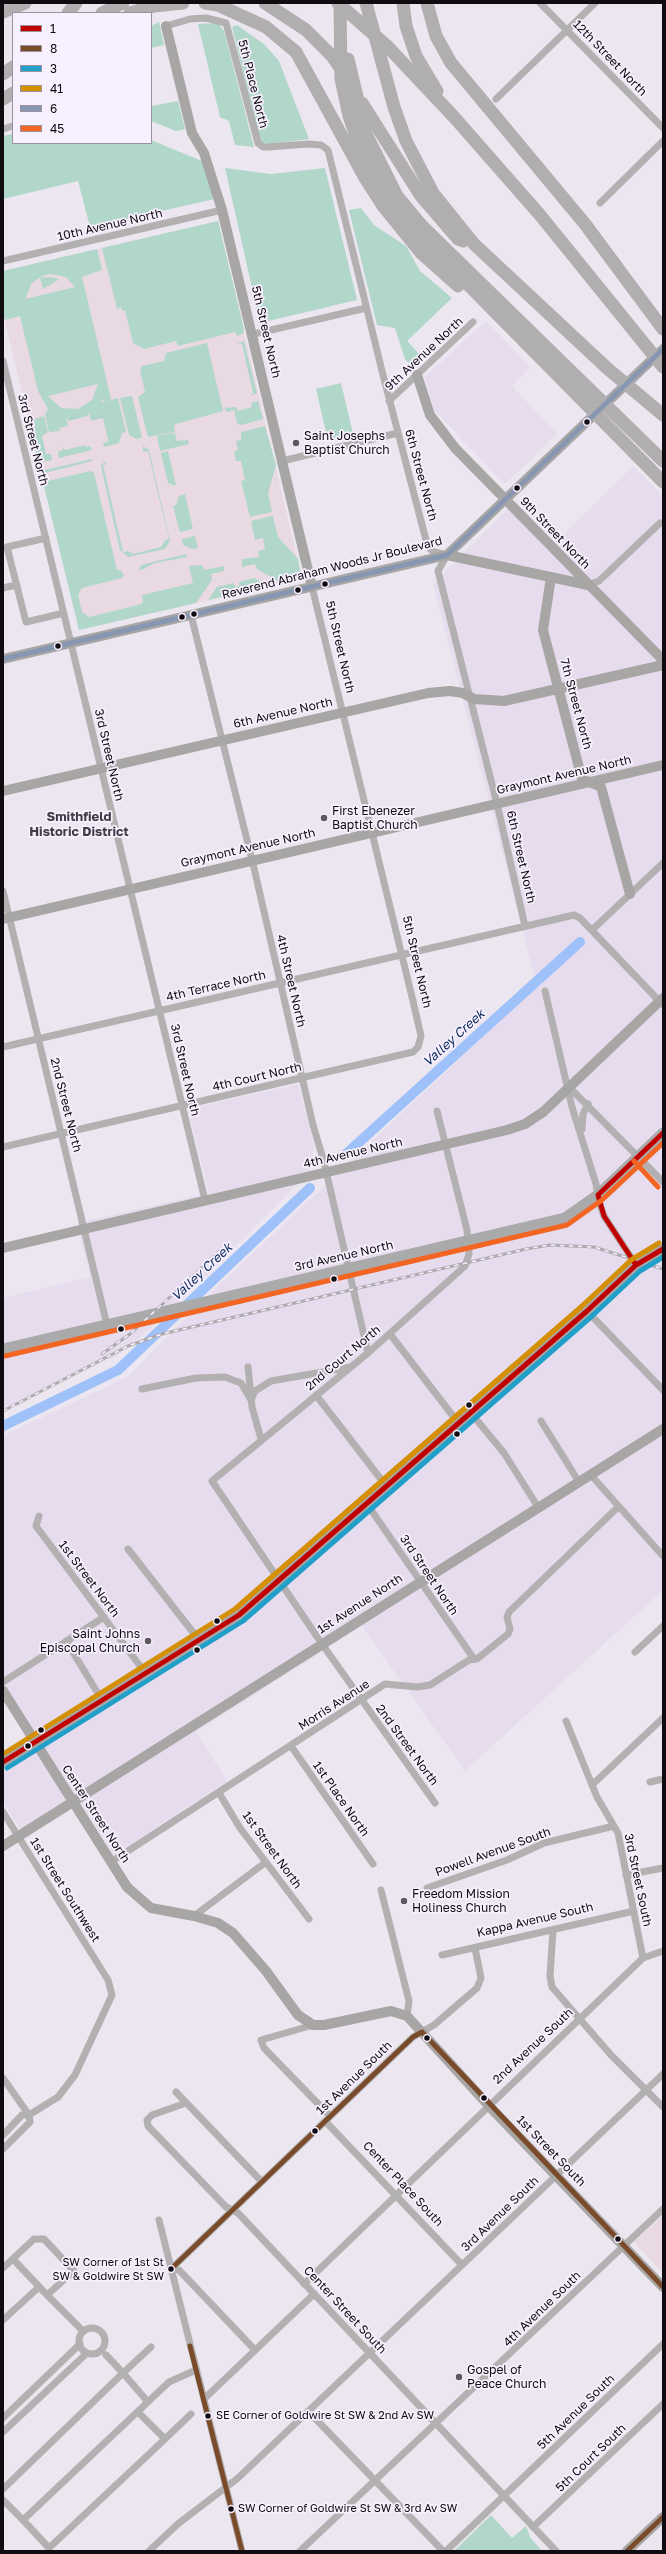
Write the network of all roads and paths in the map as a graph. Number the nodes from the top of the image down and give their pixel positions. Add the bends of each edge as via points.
1 (25, 3) edge
2 (76, 3) edge
3 (123, 3) edge
4 (183, 3) edge
5 (205, 3) edge
6 (265, 3) edge
7 (339, 3) edge
8 (349, 3) edge
9 (403, 3) edge
10 (427, 3) edge
11 (540, 3) edge
12 (595, 3) edge
13 (372, 4) edge
14 (3, 12) edge
15 (69, 12) edge
16 (104, 12) edge
17 (133, 12) edge
18 (166, 26) joint
19 (369, 29) junction
20 (567, 30) junction
21 (12, 68) edge
22 (3, 74) edge
23 (12, 79) edge
24 (3, 84) edge
25 (12, 94) edge
26 (3, 99) edge
27 (496, 99) dead end
28 (454, 118) junction
29 (663, 128) edge
30 (663, 141) edge
31 (263, 147) joint
32 (600, 203) dead end
33 (222, 210) junction
34 (474, 244) junction
35 (3, 261) edge
36 (366, 308) junction
37 (473, 322) dead end
38 (663, 329) edge
39 (254, 334) junction
40 (524, 344) junction
41 (663, 349) edge
42 (3, 361) edge
43 (663, 367) edge
44 (417, 375) junction
45 (7, 393) edge
46 (389, 401) junction
47 (663, 415) edge
48 (398, 433) junction
49 (282, 461) junction
50 (663, 461) edge
51 (663, 482) edge
52 (505, 500) junction
53 (660, 523) dead end
54 (46, 538) junction
55 (447, 555) junction
56 (551, 577) junction
57 (17, 584) junction
58 (588, 585) junction
59 (312, 587) junction
60 (3, 588) edge
61 (64, 613) junction
62 (191, 615) junction
63 (71, 643) junction
64 (3, 659) edge
65 (663, 660) edge
66 (663, 665) edge
67 (559, 689) junction
68 (469, 696) junction
69 (342, 713) junction
70 (223, 741) junction
71 (663, 765) edge
72 (101, 769) junction
73 (588, 782) junction
74 (3, 792) edge
75 (497, 804) junction
76 (372, 833) junction
77 (252, 861) junction
78 (663, 863) edge
79 (130, 889) junction
80 (3, 891) edge
81 (630, 894) junction
82 (6, 918) edge
83 (525, 926) junction
84 (592, 930) junction
85 (402, 954) junction
86 (280, 983) junction
87 (545, 991) dead end
88 (662, 1001) edge
89 (159, 1011) junction
90 (38, 1039) junction
91 (419, 1045) joint
92 (3, 1047) edge
93 (303, 1077) junction
94 (568, 1087) junction
95 (588, 1104) junction
96 (182, 1106) junction
97 (437, 1110) dead end
98 (61, 1133) junction
99 (663, 1133) edge
100 (582, 1138) junction
101 (446, 1146) junction
102 (3, 1147) edge
103 (639, 1156) junction
104 (327, 1173) junction
105 (663, 1182) edge
106 (598, 1195) junction
107 (205, 1200) junction
108 (84, 1229) junction
109 (468, 1240) junction
110 (3, 1248) edge
111 (663, 1249) edge
112 (636, 1265) junction
113 (348, 1268) junction
114 (587, 1311) junction
115 (107, 1325) junction
116 (390, 1334) junction
117 (3, 1349) edge
118 (368, 1353) junction
119 (248, 1367) dead end
120 (351, 1367) junction
121 (142, 1389) dead end
122 (663, 1390) edge
123 (316, 1395) junction
124 (251, 1400) junction
125 (471, 1413) junction
126 (541, 1421) dead end
127 (459, 1424) junction
128 (663, 1429) edge
129 (261, 1440) junction
130 (590, 1474) junction
131 (212, 1481) joint
132 (579, 1482) junction
133 (387, 1487) junction
134 (367, 1504) junction
135 (538, 1507) junction
136 (618, 1507) junction
137 (39, 1516) dead end
138 (128, 1549) dead end
139 (663, 1556) edge
140 (420, 1581) junction
141 (279, 1582) junction
142 (104, 1617) junction
143 (663, 1626) edge
144 (199, 1640) junction
145 (66, 1641) junction
146 (322, 1644) junction
147 (635, 1652) dead end
148 (474, 1659) junction
149 (146, 1674) junction
150 (3, 1682) edge
151 (3, 1691) edge
152 (102, 1700) junction
153 (360, 1700) junction
154 (663, 1718) edge
155 (566, 1721) dead end
156 (35, 1741) junction
157 (291, 1746) junction
158 (3, 1762) edge
159 (663, 1779) edge
160 (650, 1782) dead end
161 (592, 1785) junction
162 (219, 1793) junction
163 (72, 1802) junction
164 (435, 1803) dead end
165 (3, 1812) edge
166 (614, 1826) junction
167 (18, 1836) junction
168 (3, 1846) edge
169 (110, 1862) junction
170 (266, 1862) junction
171 (373, 1864) dead end
172 (663, 1868) edge
173 (626, 1875) junction
174 (427, 1888) dead end
175 (381, 1890) dead end
176 (634, 1911) junction
177 (194, 1916) junction
178 (309, 1919) dead end
179 (553, 1930) junction
180 (474, 1948) junction
181 (663, 1951) edge
182 (442, 1955) dead end
183 (643, 1958) junction
184 (407, 2016) junction
185 (578, 2019) junction
186 (313, 2025) junction
187 (422, 2032) junction
188 (663, 2074) edge
189 (3, 2078) edge
190 (647, 2089) junction
191 (176, 2092) dead end
192 (186, 2103) junction
193 (489, 2106) junction
194 (663, 2107) edge
195 (30, 2115) junction
196 (327, 2119) junction
197 (3, 2134) edge
198 (3, 2149) edge
199 (556, 2175) junction
200 (262, 2182) junction
201 (396, 2197) junction
202 (663, 2209) edge
203 (232, 2210) junction
204 (159, 2220) dead end
205 (624, 2246) junction
206 (13, 2259) junction
207 (462, 2266) junction
208 (3, 2268) edge
209 (171, 2269) junction
210 (304, 2284) junction
211 (39, 2287) junction
212 (663, 2287) edge
213 (314, 2294) junction
214 (47, 2295) junction
215 (3, 2320) edge
216 (83, 2331) junction
217 (80, 2344) junction
218 (663, 2344) edge
219 (152, 2347) dead end
220 (101, 2349) junction
221 (255, 2350) junction
222 (86, 2353) junction
223 (370, 2354) junction
224 (196, 2370) junction
225 (123, 2373) junction
226 (204, 2399) junction
227 (148, 2402) junction
228 (663, 2404) edge
229 (138, 2412) junction
230 (308, 2412) junction
231 (191, 2414) dead end
232 (3, 2418) edge
233 (437, 2424) junction
234 (3, 2432) edge
235 (165, 2439) junction
236 (375, 2481) junction
237 (226, 2488) junction
238 (3, 2489) edge
239 (504, 2497) junction
240 (3, 2500) edge
241 (663, 2517) edge
242 (23, 2520) junction
243 (533, 2527) junction
244 (47, 2550) edge
245 (149, 2551) edge
246 (242, 2551) edge
247 (300, 2551) edge
248 (443, 2551) edge
249 (446, 2551) edge
250 (556, 2551) edge
251 (628, 2551) edge

1 - 14 highway
2 - 15 highway
3 - 16 highway
4 - 17 highway via 154,6
5 - 40 highway via 218,5 266,27 296,52 383,206 421,253
6 - 34 highway via 306,30 332,56 421,196 458,239
7 - 19 highway
7 - 40 highway via 342,79 349,116 372,170 413,229
8 - 19 highway
8 - 50 highway via 347,58 355,96 368,139 397,196 427,230
9 - 28 highway via 406,26 416,56
10 - 38 highway via 436,36 451,63 585,224
11 - 20 street, 12th Street North
12 - 20 street
13 - 34 highway via 383,68 394,107 416,162 433,193
18 - 31 street, 5th Place North via 190,19 206,18 226,23 256,139
18 - 33 street, 5th Street North via 192,133 204,153
19 - 28 highway
20 - 27 street
20 - 29 street, 12th Street North
21 - 22 highway
23 - 24 highway
25 - 26 highway
28 - 43 highway via 540,215
30 - 32 street
31 - 36 street, 6th Street North via 308,144 321,145 328,150
33 - 35 street, 10th Avenue North
33 - 39 street, 5th Street North
34 - 47 highway via 608,369
36 - 39 street
36 - 46 street, 6th Street North
37 - 44 street, 9th Avenue North
39 - 49 street, 5th Street North
40 - 51 highway
41 - 52 street, Reverend Abraham Woods Jr Boulevard
42 - 45 street, 3rd Street North
44 - 46 street, 9th Avenue North
44 - 52 street, 9th Street North via 430,415 454,448
45 - 54 street, 3rd Street North
46 - 48 street, 6th Street North
48 - 49 street
48 - 55 street, 6th Street North via 429,548
49 - 59 street, 5th Street North
52 - 55 street, Reverend Abraham Woods Jr Boulevard
52 - 58 street, 9th Street North
53 - 58 street via 599,581
54 - 57 street via 7,547
54 - 61 street, 3rd Street North
55 - 56 street
55 - 59 street, Reverend Abraham Woods Jr Boulevard
55 - 68 street, 6th Street North via 438,571
56 - 58 street
56 - 67 street, 7th Street North via 543,625
57 - 60 street
57 - 61 street via 26,622
58 - 65 street, 9th Street North
59 - 62 street, Reverend Abraham Woods Jr Boulevard
59 - 69 street, 5th Street North
61 - 63 street, 3rd Street North
62 - 63 street, Reverend Abraham Woods Jr Boulevard
62 - 70 street, 4th Street North
63 - 64 street, Reverend Abraham Woods Jr Boulevard
63 - 72 street, 3rd Street North
66 - 67 street, 6th Avenue North
67 - 68 street, 6th Avenue North via 504,701 474,699
67 - 73 street, 7th Street North via 582,778
68 - 69 street, 6th Avenue North via 450,691 428,693
68 - 75 street, 6th Street North
69 - 70 street, 6th Avenue North
69 - 76 street, 5th Street North
70 - 72 street, 6th Avenue North
70 - 77 street, 4th Street North
71 - 73 street, Graymont Avenue North
72 - 74 street, 6th Avenue North
72 - 79 street, 3rd Street North
73 - 75 street, Graymont Avenue North
73 - 81 street, 7th Street North via 601,787
75 - 76 street, Graymont Avenue North
75 - 83 street, 6th Street North
76 - 77 street, Graymont Avenue North
76 - 85 street, 5th Street North
77 - 79 street, Graymont Avenue North
77 - 86 street, 4th Street North
78 - 81 street
79 - 82 street, Graymont Avenue North
79 - 89 street, 3rd Street North
80 - 82 street, 2nd Street North
81 - 84 street
82 - 90 street, 2nd Street North
83 - 84 street, 4th Terrace North via 574,915
83 - 85 street, 4th Terrace North
84 - 88 street
85 - 86 street, 4th Terrace North
85 - 91 street, 5th Street North via 421,1036
86 - 89 street, 4th Terrace North
86 - 93 street, 4th Street North
87 - 94 street
88 - 94 street, 4th Avenue North
89 - 90 street, 4th Terrace North
89 - 96 street, 3rd Street North
90 - 92 street, 4th Terrace North
90 - 98 street, 2nd Street North
91 - 93 street, 4th Court North via 413,1052
93 - 96 street, 4th Court North
93 - 104 street, 4th Street North
94 - 95 street
94 - 100 street
94 - 101 street, 4th Avenue North via 543,1112 524,1124
95 - 100 street via 581,1121
95 - 103 street
96 - 98 street, 4th Court North
96 - 107 street, 3rd Street North
97 - 101 street
98 - 102 street, 4th Court North
98 - 108 street, 2nd Street North
99 - 103 main road, 3rd Avenue North
100 - 106 street
101 - 104 street, 4th Avenue North
101 - 109 street
103 - 105 street
103 - 106 main road, 3rd Avenue North
104 - 107 street, 4th Avenue North
104 - 113 street, 4th Street North
106 - 109 main road, 3rd Avenue North via 565,1218
106 - 112 street via 604,1216
107 - 108 street, 4th Avenue North
108 - 110 street, 4th Avenue North
108 - 115 street, 2nd Street North
109 - 113 main road, 3rd Avenue North
109 - 116 street, 2nd Court North via 465,1266
111 - 112 street
112 - 114 street
113 - 115 main road, 3rd Avenue North
113 - 118 street, 4th Street North
114 - 122 street
114 - 125 street
115 - 117 main road, 3rd Avenue North
116 - 118 street, 2nd Court North
116 - 127 street
118 - 120 street, 2nd Court North
119 - 124 street
120 - 123 street, 2nd Court North
120 - 124 street via 271,1381 255,1391
121 - 124 street via 196,1378 225,1377 241,1384
123 - 129 street, 2nd Court North
123 - 133 street
124 - 129 street
125 - 127 street
125 - 135 street via 504,1453
126 - 132 street
127 - 133 street
128 - 130 street, 1st Avenue North
129 - 131 street, 2nd Court North
130 - 132 street, 1st Avenue North
130 - 136 street
131 - 141 street, 2nd Street North
132 - 135 street, 1st Avenue North
133 - 134 street
134 - 140 street, 3rd Street North
134 - 141 street
135 - 140 street, 1st Avenue North
136 - 139 street
136 - 148 street, Morris Avenue via 509,1612 508,1634
137 - 142 street, 1st Street North via 36,1526
138 - 144 street
140 - 146 street, 1st Avenue North
140 - 148 street, 3rd Street North
141 - 144 street via 239,1615
141 - 146 street, 2nd Street North
142 - 145 street
142 - 149 street, 1st Street North
143 - 147 street
144 - 149 street
145 - 150 street
145 - 152 street
146 - 153 street, 2nd Street North
146 - 163 street, 1st Avenue North
148 - 153 street, Morris Avenue via 430,1685 417,1687 385,1684
149 - 152 street
151 - 156 street, Center Street North
152 - 156 street
153 - 157 street, Morris Avenue
153 - 164 street, 2nd Street North
154 - 161 street
155 - 161 street, 3rd Street South
156 - 158 street
156 - 163 street, Center Street North
157 - 162 street, Morris Avenue
157 - 171 street, 1st Place North
159 - 160 street
161 - 166 street, 3rd Street South
162 - 169 street, Morris Avenue
162 - 170 street, 1st Street North via 240,1828
163 - 167 street, 1st Avenue North
163 - 169 street, Center Street North
165 - 167 street, 1st Street Southwest
166 - 173 street, 3rd Street South via 618,1833
166 - 174 street, Powell Avenue South via 544,1843 507,1860
167 - 168 street, 1st Avenue North
167 - 195 street, 1st Street Southwest via 108,1980 112,1995 75,2076 58,2097
169 - 177 street, Center Street North via 127,1887 151,1908
170 - 177 street
170 - 178 street, 1st Street North
172 - 173 street
173 - 176 street, 3rd Street South
175 - 184 street via 409,2002
176 - 179 street, Kappa Avenue South
176 - 183 street, 3rd Street South
177 - 186 street, Center Street North via 218,1923 233,1933 298,2014
179 - 180 street, Kappa Avenue South
179 - 185 street via 551,1982
180 - 182 street, Kappa Avenue South
180 - 187 street, 1st Avenue South via 480,1984
181 - 183 street, 2nd Avenue South
183 - 185 street, 2nd Avenue South
184 - 186 street via 391,2011 324,2026
184 - 187 street, 1st Street South
185 - 190 street
185 - 193 street, 2nd Avenue South
186 - 196 street, Center Place South via 261,2040 264,2048
187 - 193 street, 1st Street South
187 - 196 street, 1st Avenue South via 413,2037
188 - 190 street, 3rd Avenue South
189 - 195 street
190 - 194 street
190 - 199 street, 3rd Avenue South
191 - 192 street
192 - 200 street
192 - 203 street, Center Street South via 152,2115 147,2122 210,2191
193 - 199 street, 1st Street South
193 - 201 street, 2nd Avenue South
195 - 197 street via 22,2115
195 - 198 street via 30,2122
196 - 200 street, 1st Avenue South
196 - 201 street, Center Place South
199 - 205 street, 1st Street South
199 - 207 street, 3rd Avenue South
200 - 203 street, 1st Avenue South
201 - 207 street, Center Place South
201 - 210 street, 2nd Avenue South
202 - 205 street, 4th Avenue South
203 - 209 street, 1st Avenue South
203 - 210 street, Center Street South via 238,2213
204 - 209 street
205 - 212 street, 1st Street South
205 - 233 street, 4th Avenue South
206 - 208 street
206 - 211 street
206 - 214 street via 34,2239 44,2239 74,2271
207 - 223 street, 3rd Avenue South
209 - 221 street via 179,2270
209 - 224 street
210 - 213 street, Center Street South
211 - 214 street
211 - 215 street
213 - 221 street
213 - 223 street, Center Street South
214 - 216 street
216 - 217 street via 79,2338
216 - 220 street via 91,2328 99,2330 104,2336
217 - 222 street
217 - 232 street
218 - 239 street, 5th Avenue South
219 - 225 street
220 - 222 street
220 - 225 street
221 - 226 street
222 - 234 street
223 - 230 street, 3rd Avenue South
223 - 233 street, Center Street South
224 - 226 street
224 - 227 street via 169,2382
225 - 227 street
225 - 238 street
226 - 237 street
227 - 229 street
228 - 243 street, 5th Court South
229 - 235 street
229 - 242 street
230 - 236 street
230 - 237 street, 3rd Avenue South
231 - 235 street
233 - 236 street, 4th Avenue South
233 - 239 street, Center Street South
235 - 244 street
236 - 247 street, 4th Avenue South
236 - 248 street
237 - 245 street, 3rd Avenue South via 179,2523
237 - 246 street
239 - 243 street, Center Street South
239 - 249 street, 5th Avenue South
240 - 242 street
241 - 251 street
242 - 244 street
243 - 250 street, Center Street South

